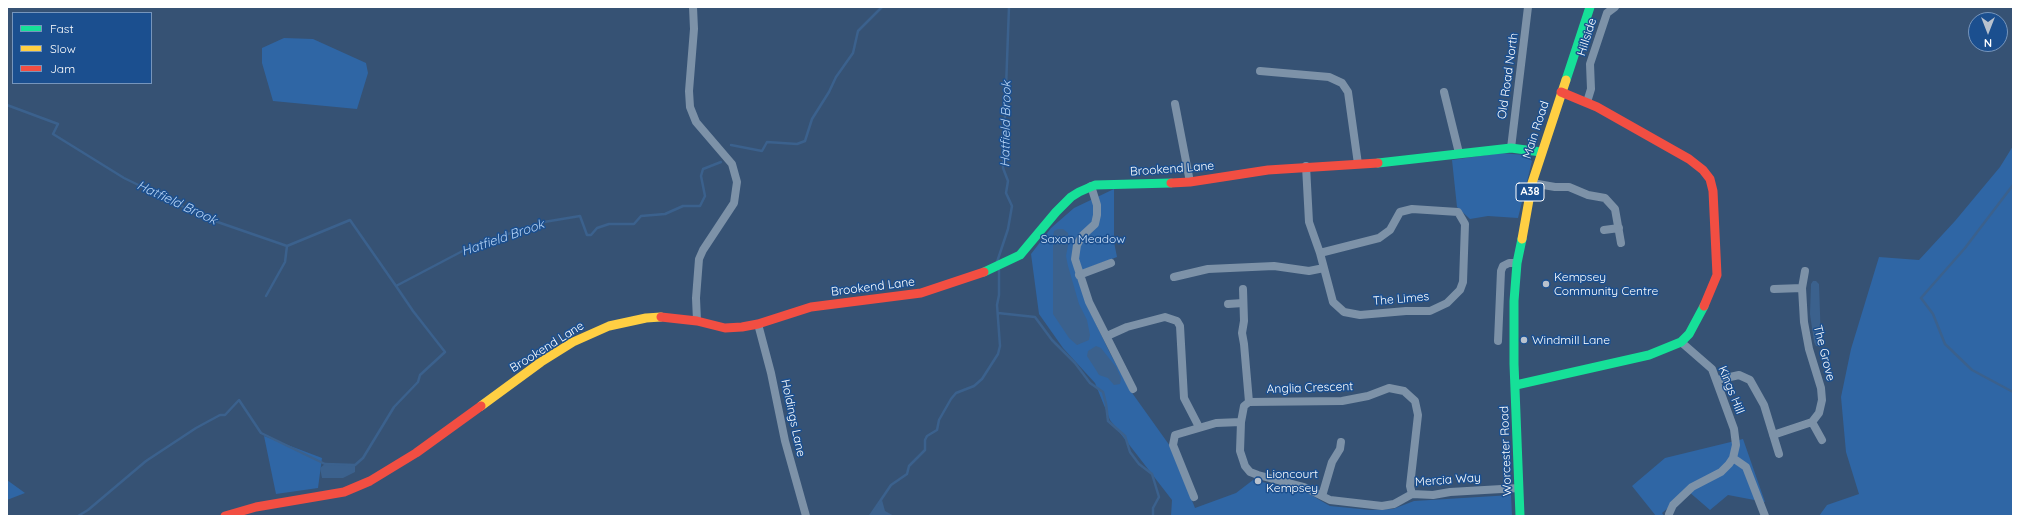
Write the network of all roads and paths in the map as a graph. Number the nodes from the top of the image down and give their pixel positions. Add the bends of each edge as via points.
1 (693, 7) edge
2 (1528, 7) edge
3 (1590, 7) edge
4 (1615, 7) edge
5 (1260, 71) dead end
6 (1444, 92) dead end
7 (1561, 92) junction
8 (1587, 102) junction
9 (1175, 104) dead end
10 (1511, 148) junction
11 (1541, 152) junction
12 (1459, 153) junction
13 (1358, 164) junction
14 (1306, 166) junction
15 (1190, 182) junction
16 (1532, 183) junction
17 (1091, 186) junction
18 (1619, 228) junction
19 (1604, 230) dead end
20 (1621, 243) dead end
21 (1320, 253) junction
22 (1111, 263) dead end
23 (1518, 263) junction
24 (1324, 268) junction
25 (1805, 271) dead end
26 (1079, 275) junction
27 (1174, 277) dead end
28 (1802, 288) junction
29 (1243, 289) dead end
30 (1774, 289) dead end
31 (1243, 303) junction
32 (1228, 304) dead end
33 (697, 321) junction
34 (758, 324) junction
35 (1107, 336) junction
36 (1498, 341) dead end
37 (1681, 342) junction
38 (1717, 380) junction
39 (1516, 385) junction
40 (1133, 389) dead end
41 (1249, 402) junction
42 (1241, 422) junction
43 (1812, 422) junction
44 (1199, 427) junction
45 (1773, 435) junction
46 (1822, 440) dead end
47 (1341, 442) dead end
48 (1779, 454) dead end
49 (1733, 458) junction
50 (1519, 488) junction
51 (1412, 494) junction
52 (1322, 496) junction
53 (1194, 497) dead end
54 (1669, 514) dead end
55 (225, 516) edge
56 (806, 516) edge
57 (1520, 516) edge
58 (1765, 516) edge

1 - 33 street via 690,107 696,122 732,164 737,182 734,203 699,259
2 - 10 street, Old Road North
3 - 7 street, Main Road / A38
4 - 8 street, Hillside via 1607,13 1590,64 1591,90
5 - 13 street via 1329,77 1342,83 1348,92
6 - 12 street
7 - 8 street
7 - 11 street, Main Road / A38
8 - 37 street via 1689,159 1710,179 1714,206 1717,275 1700,315
9 - 15 street
10 - 11 street, Brookend Lane
10 - 12 street, Brookend Lane
11 - 16 street, Main Road / A38
12 - 13 street, Brookend Lane
13 - 14 street, Brookend Lane
14 - 15 street, Brookend Lane
14 - 21 street, The Limes via 1309,222
15 - 17 street, Brookend Lane
16 - 18 street via 1569,187 1588,195 1605,198 1615,209
16 - 23 street, Main Road / A38
17 - 26 street via 1097,205 1097,215 1095,224 1082,236 1074,254
17 - 34 street, Brookend Lane via 1079,192 1056,212 1020,255 991,270 921,293 811,307
18 - 19 street
18 - 20 street
21 - 24 street, The Limes
21 - 24 street, The Limes via 1379,238 1390,230 1400,212 1412,209 1458,212 1465,224 1463,282 1460,290 1447,303 1430,311 1360,315 1344,312 1334,302
22 - 26 street
23 - 36 street via 1503,266 1501,271
23 - 39 street, Main Road / A38 via 1514,301
24 - 27 street via 1309,271 1274,266 1208,269
25 - 28 street, The Grove
26 - 35 street via 1089,302
28 - 30 street
28 - 43 street, The Grove via 1805,333 1822,400 1819,413
29 - 31 street, Mercia Way
31 - 32 street
31 - 41 street, Mercia Way via 1242,333
33 - 34 street, Brookend Lane via 725,328
33 - 55 street, Brookend Lane via 667,317 646,318 610,326 589,334 541,362 416,453 370,480 344,492 256,507
34 - 56 street, Holdings Lane via 785,441
35 - 40 street
35 - 44 street via 1127,327 1165,318 1177,321 1180,326 1184,398
37 - 38 street, Kings Hill via 1712,369
37 - 39 street via 1649,355
38 - 45 street via 1739,375 1750,380 1764,405
38 - 49 street, Kings Hill via 1736,436
39 - 50 street, Worcester Road / A38
41 - 42 street, Mercia Way via 1244,406
41 - 51 street, Anglia Crescent via 1342,401 1368,396 1389,388 1404,391 1415,401 1418,415 1410,486
42 - 44 street via 1229,421
42 - 52 street, Mercia Way via 1241,458 1250,472 1304,487
43 - 45 street
43 - 46 street
44 - 53 street via 1179,432 1172,442
45 - 48 street
47 - 52 street
49 - 54 street via 1721,472 1692,487 1673,505
49 - 58 street via 1746,467
50 - 51 street, Mercia Way via 1433,495
50 - 57 street, Worcester Road / A38
51 - 52 street, Mercia Way via 1394,504 1382,506 1330,500

